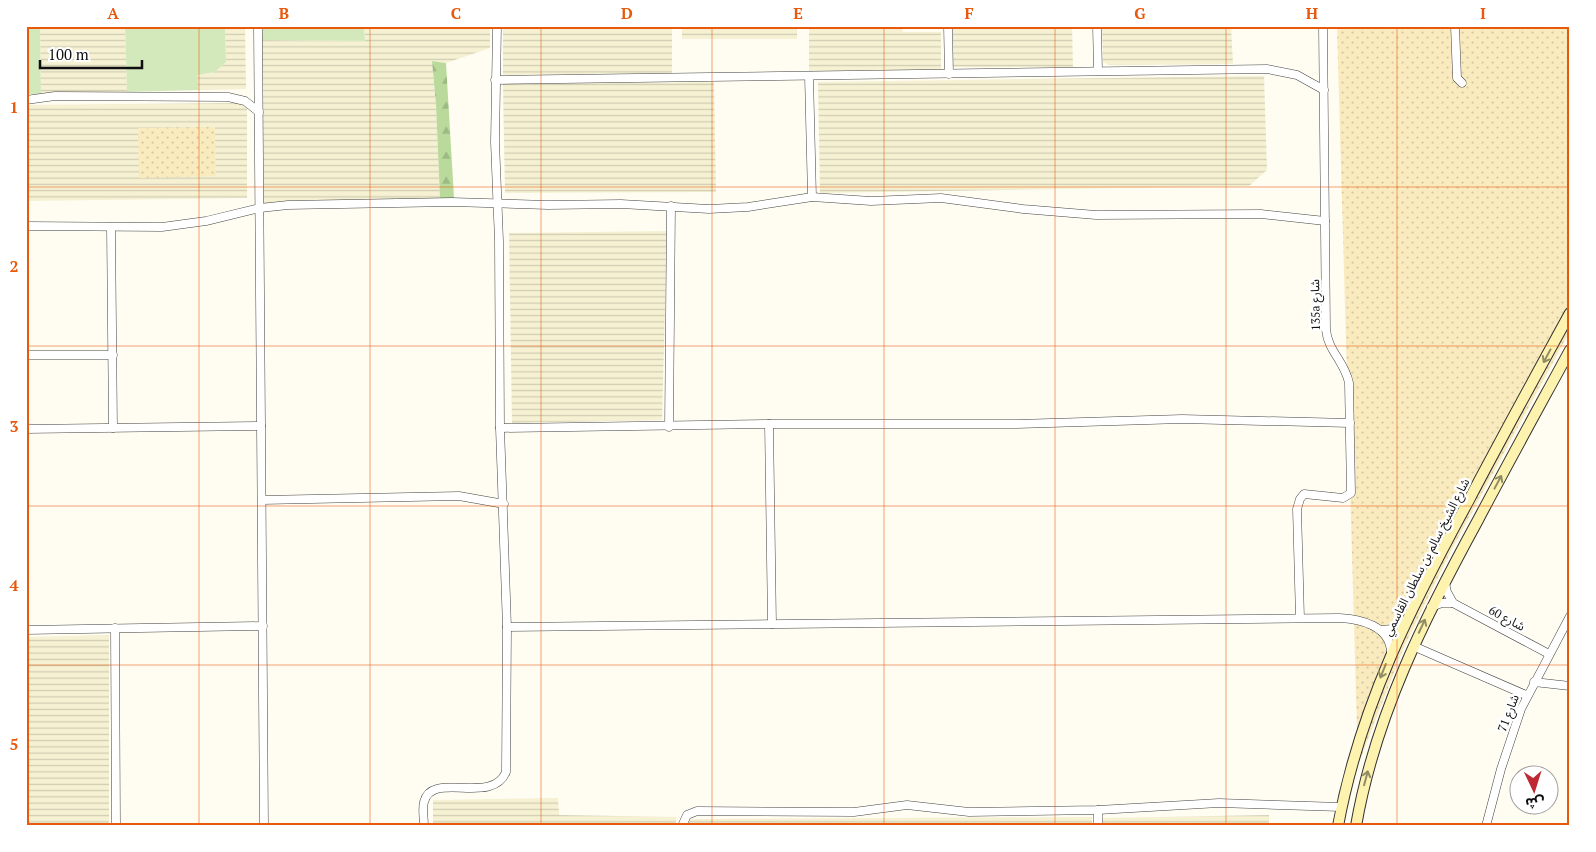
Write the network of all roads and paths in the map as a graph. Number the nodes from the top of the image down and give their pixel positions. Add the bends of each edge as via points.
1 (258, 26) edge
2 (497, 26) edge
3 (948, 26) edge
4 (1097, 26) edge
5 (1323, 26) edge
6 (1455, 26) edge
7 (1098, 71) junction
8 (949, 74) junction
9 (809, 76) junction
10 (495, 80) junction
11 (1462, 83) dead end
12 (1324, 90) junction
13 (26, 100) edge
14 (259, 112) junction
15 (812, 197) junction
16 (498, 203) junction
17 (671, 206) junction
18 (260, 208) junction
19 (1325, 221) junction
20 (26, 226) edge
21 (111, 227) junction
22 (1570, 313) edge
23 (1570, 350) edge
24 (26, 355) edge
25 (113, 355) junction
26 (1520, 405) junction
27 (1350, 423) junction
28 (769, 424) junction
29 (261, 426) junction
30 (668, 427) junction
31 (113, 428) junction
32 (500, 428) junction
33 (26, 429) edge
34 (1520, 442) junction
35 (262, 500) junction
36 (504, 504) junction
37 (1445, 580) junction
38 (1454, 603) junction
39 (1431, 607) junction
40 (1570, 616) edge
41 (1300, 618) junction
42 (1404, 622) junction
43 (772, 624) junction
44 (263, 626) junction
45 (507, 627) junction
46 (115, 628) junction
47 (26, 630) edge
48 (1380, 630) junction
49 (1413, 646) junction
50 (1391, 652) junction
51 (1549, 654) junction
52 (1534, 682) junction
53 (1570, 686) edge
54 (1526, 695) junction
55 (1342, 807) junction
56 (1098, 810) junction
57 (116, 826) edge
58 (264, 826) edge
59 (424, 826) edge
60 (682, 826) edge
61 (1098, 826) edge
62 (1338, 826) edge
63 (1356, 826) edge
64 (1486, 826) edge

1 - 14 street
2 - 10 street
3 - 8 street
4 - 7 street
5 - 12 street, 135a شارع
6 - 11 street via 1457,78
7 - 8 street
7 - 12 street via 1267,69 1297,75
8 - 9 street
9 - 10 street
9 - 15 street
10 - 16 street
12 - 19 street, 135a شارع
13 - 14 street via 55,96 228,96 245,101
14 - 18 street
15 - 17 street via 728,208
15 - 19 street via 872,200 941,198 1096,215 1261,214
16 - 17 street
16 - 18 street
16 - 32 street
17 - 30 street
18 - 21 street via 187,224
18 - 29 street
19 - 27 street, 135a شارع via 1326,330 1330,347 1347,374
20 - 21 street
21 - 25 street
22 -> 26 street, شارع الشيخ سالم بن سلطان القاسمي
23 - 34 street
24 - 25 street
25 - 31 street
26 - 34 street via 1512,435
26 - 42 street, شارع الشيخ سالم بن سلطان القاسمي
27 - 28 street via 1182,419 896,425
27 - 41 street, 135a شارع via 1351,492 1343,498 1304,494 1297,509
28 - 30 street
28 - 43 street
29 - 31 street
29 - 35 street
30 - 32 street via 566,425
31 - 33 street
32 - 36 street
37 -> 34 street
35 - 36 street via 459,496
35 - 44 street
36 - 45 street
37 - 38 street via 1447,592
37 - 39 street
38 - 39 street
38 - 51 street, شارع 60
49 -> 39 street
40 - 51 street, شارع 71
41 - 43 street
41 - 48 street via 1352,619
42 - 48 street via 1393,629
42 - 50 street, شارع الشيخ سالم بن سلطان القاسمي
43 - 45 street
44 - 46 street
44 - 58 street
45 - 59 street via 506,772 503,779 492,787 442,788 430,792 424,802
46 - 47 street
46 - 57 street
48 - 50 street via 1389,639
49 - 54 street
63 -> 49 street via 1373,755
50 -> 55 street, شارع الشيخ سالم بن سلطان القاسمي via 1358,744
51 - 52 street, شارع 71
52 - 53 street
52 - 54 street, شارع 71
54 - 64 street, شارع 71 via 1511,735
55 - 56 street via 1220,804
55 - 62 street, شارع الشيخ سالم بن سلطان القاسمي
56 - 60 street via 969,812 907,806 854,812 697,812 687,815
56 - 61 street

